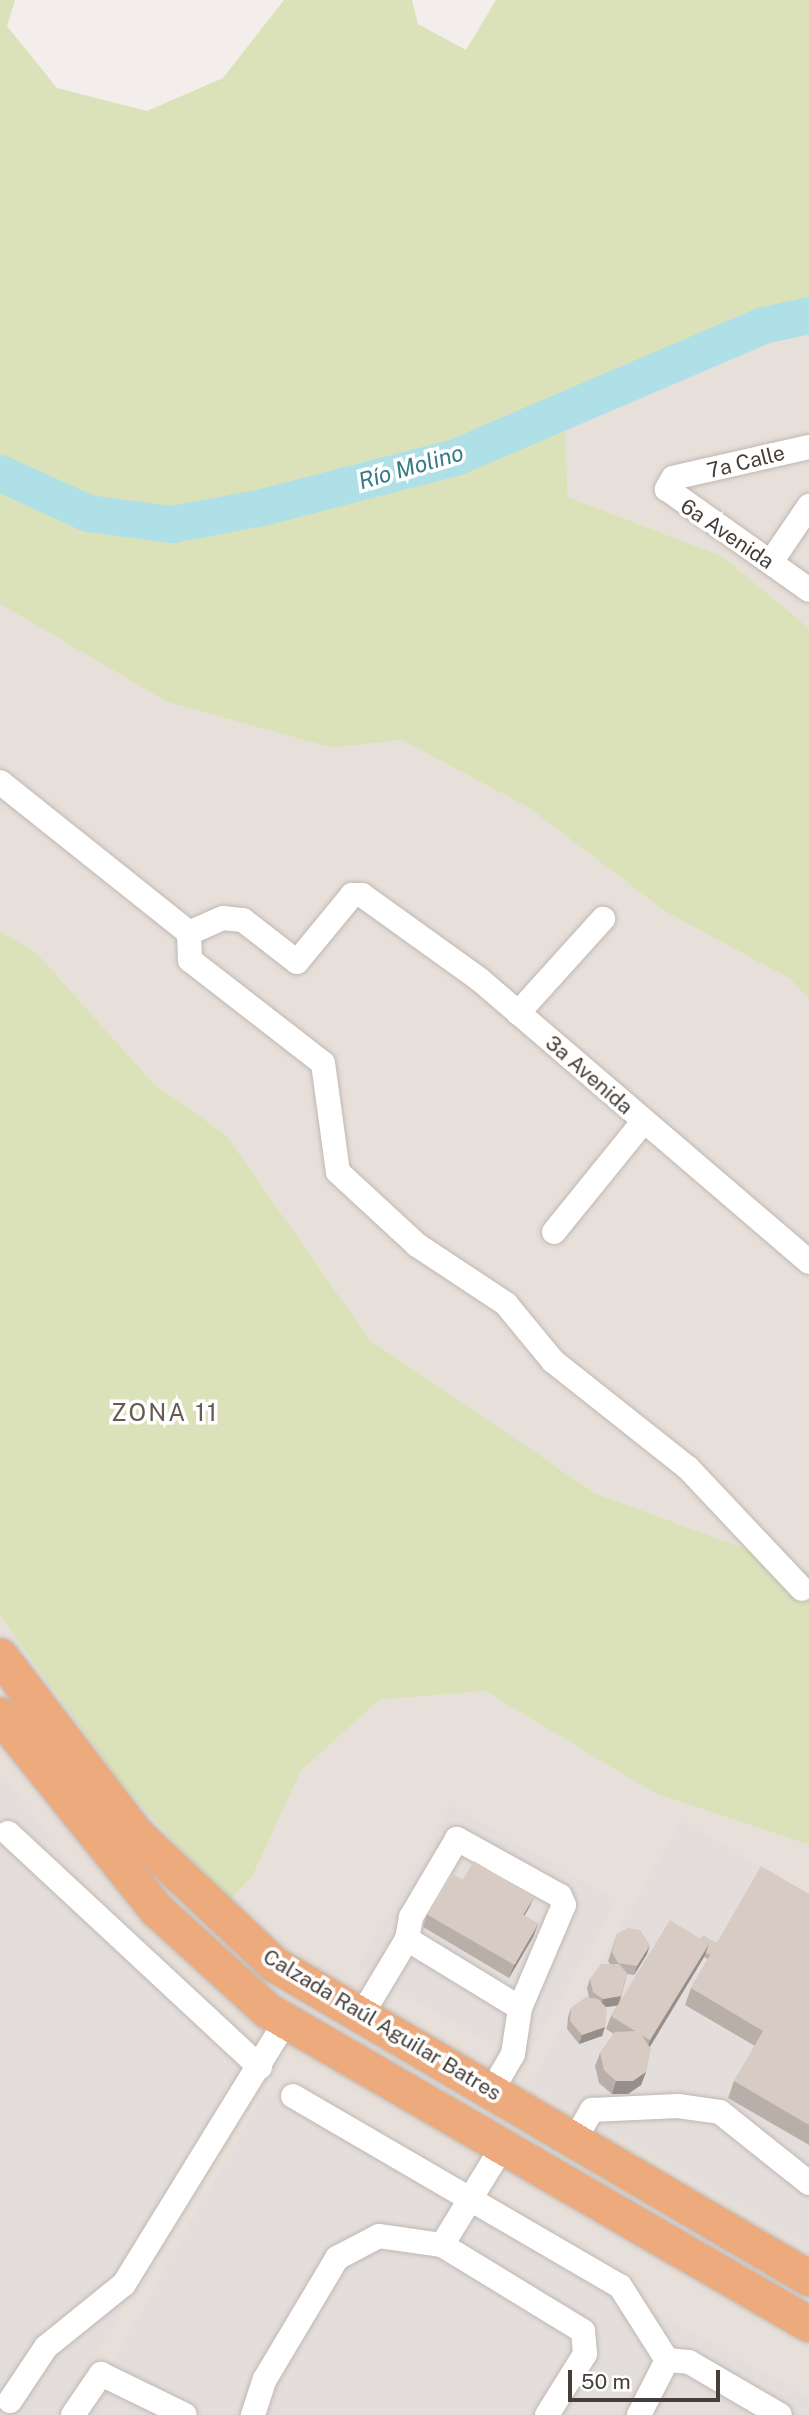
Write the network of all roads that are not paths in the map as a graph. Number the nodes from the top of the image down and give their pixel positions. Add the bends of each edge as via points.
1 (809, 447) edge
2 (683, 477) joint
3 (809, 506) edge
4 (771, 562) junction
5 (809, 590) edge
6 (0, 782) edge
7 (603, 919) dead end
8 (189, 933) junction
9 (519, 1013) junction
10 (643, 1122) junction
11 (554, 1232) dead end
12 (809, 1262) edge
13 (802, 1589) dead end
14 (0, 1656) edge
15 (0, 1715) edge
16 (8, 1833) dead end
17 (407, 1939) junction
18 (520, 2008) junction
19 (361, 2016) junction
20 (286, 2021) junction
21 (260, 2067) junction
22 (491, 2092) junction
23 (293, 2096) dead end
24 (574, 2141) junction
25 (504, 2144) junction
26 (809, 2183) edge
27 (468, 2197) junction
28 (442, 2245) junction
29 (809, 2278) edge
30 (809, 2324) edge
31 (667, 2360) junction
32 (10, 2401) dead end
33 (777, 2414) edge
34 (73, 2415) edge
35 (185, 2415) edge
36 (253, 2415) edge
37 (547, 2415) edge
38 (639, 2415) edge

1 - 2 street, 7a Calle
2 - 4 street, 6a Avenida via 668,483 670,495
3 - 4 street
4 - 5 street, 6a Avenida
6 - 8 street
7 - 9 street
8 - 9 street, 3a Avenida via 223,918 243,920 297,962 352,895 362,895
8 - 13 street via 190,960 323,1063 338,1172 417,1245 506,1304 553,1361 688,1468
9 - 10 street, 3a Avenida
10 - 11 street
10 - 12 street, 3a Avenida
14 - 19 highway, Calzada Raúl Aguilar Batres via 165,1865 274,1964
15 - 20 highway, Calzada Raúl Aguilar Batres via 157,1910 206,1959
16 - 21 street
17 - 18 street
17 - 18 street via 411,1917 457,1839 560,1896 564,1905 558,1928
17 - 19 street
18 - 22 street via 513,2054
19 - 22 highway, Calzada Raúl Aguilar Batres
20 - 21 street
20 - 25 highway, Calzada Raúl Aguilar Batres
21 - 32 street via 124,2284 46,2347
22 - 24 highway, Calzada Raúl Aguilar Batres
23 - 27 street
24 - 26 street via 592,2110 678,2106 720,2112
24 - 29 highway, Calzada Raúl Aguilar Batres
25 - 27 street
25 - 30 highway, Calzada Raúl Aguilar Batres
27 - 28 street
27 - 31 street via 620,2286
28 - 36 street via 379,2236 337,2258 265,2379
28 - 37 street via 583,2331 585,2354
31 - 33 street via 689,2362
31 - 38 street
34 - 35 street via 101,2374

